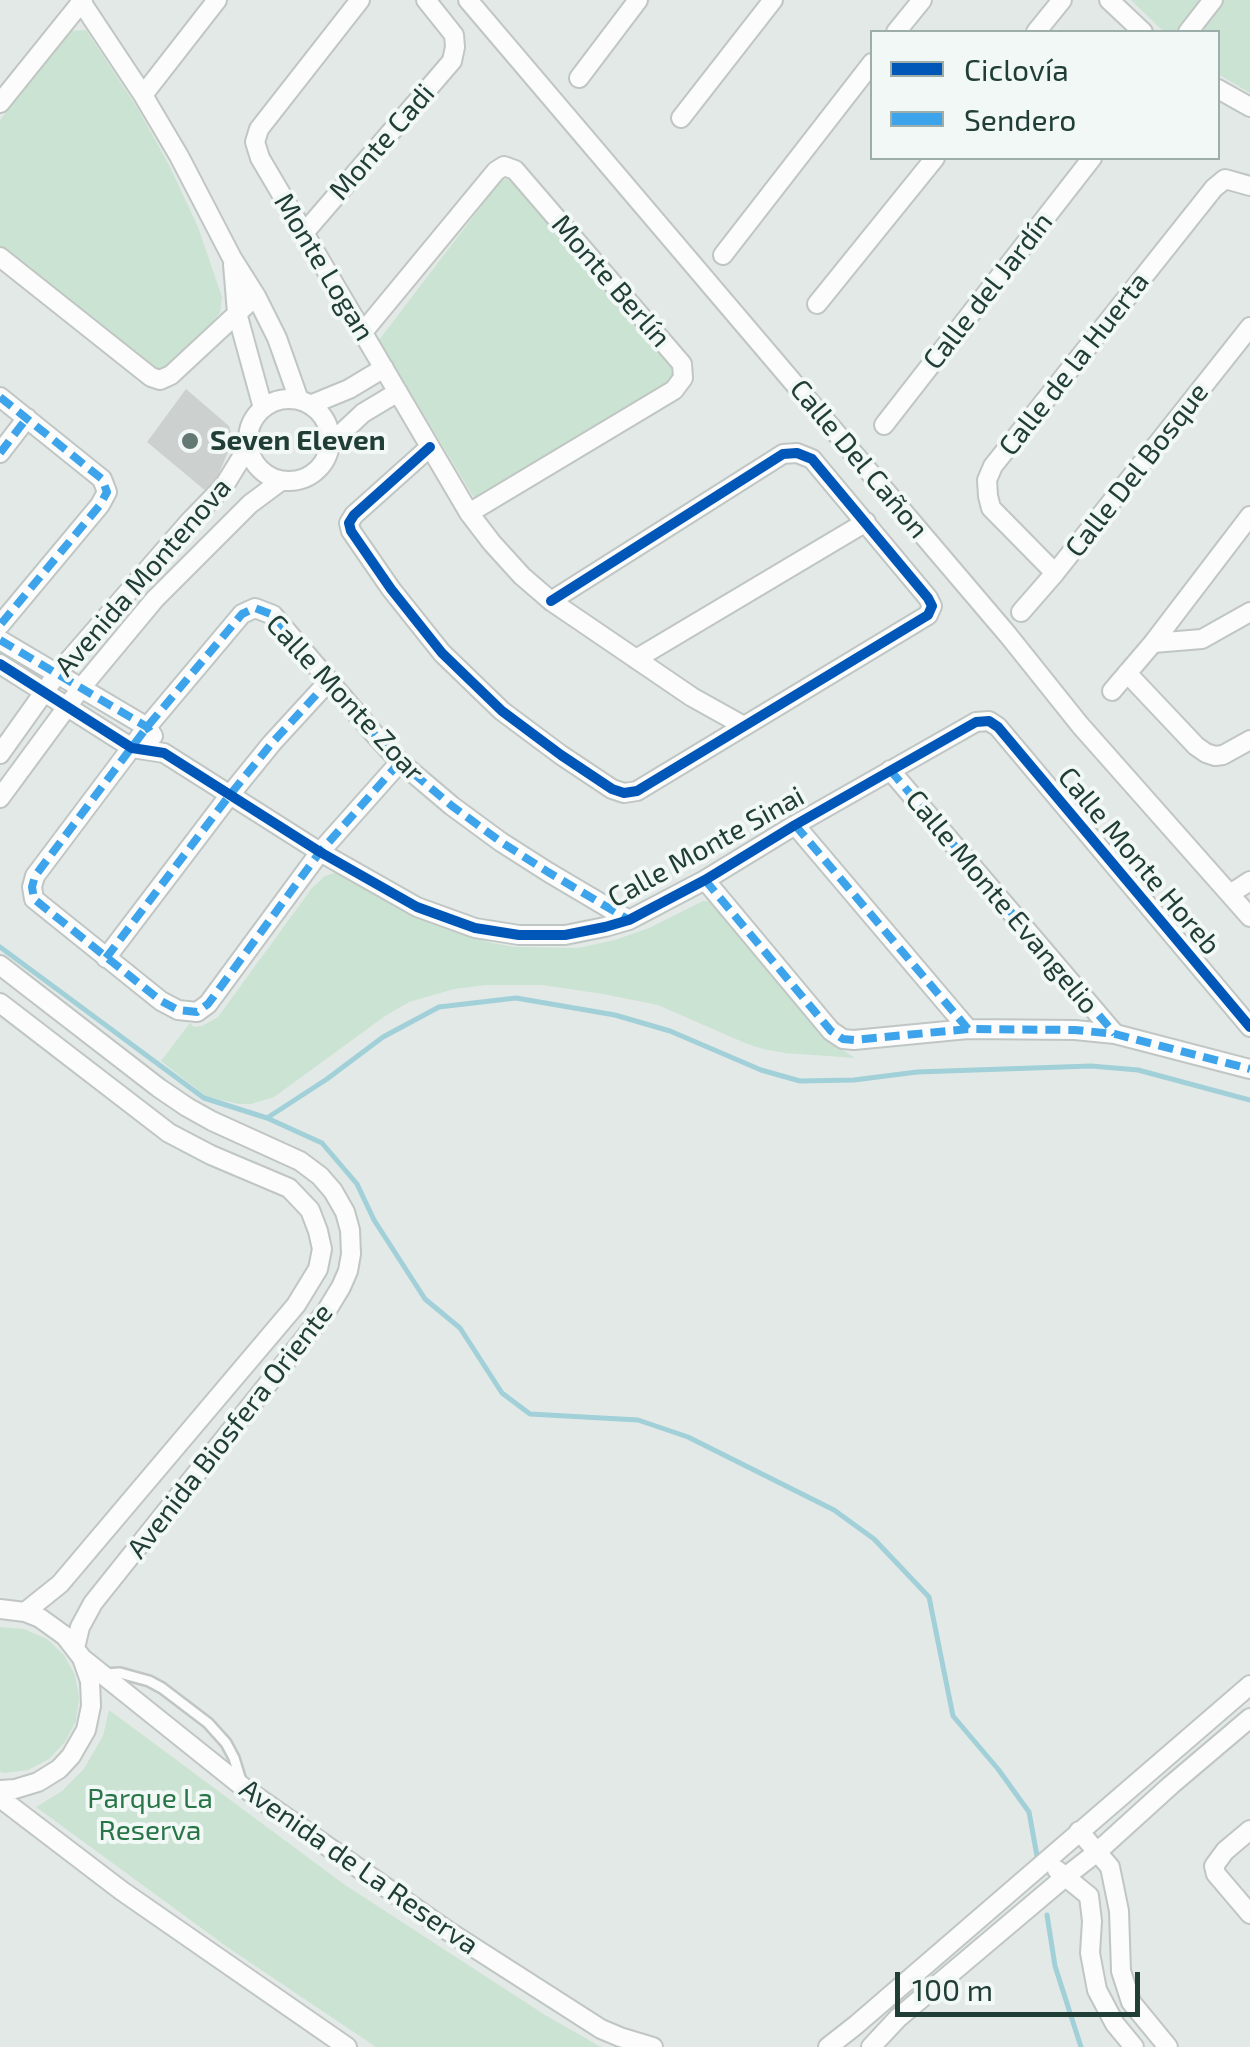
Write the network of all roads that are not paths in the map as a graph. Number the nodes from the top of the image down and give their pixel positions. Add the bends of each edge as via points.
1 (217, 0) edge
2 (360, 0) edge
3 (426, 0) edge
4 (468, 0) edge
5 (638, 0) edge
6 (773, 0) edge
7 (922, 0) edge
8 (1062, 0) edge
9 (1110, 0) edge
10 (1213, 0) edge
11 (82, 1) edge
12 (898, 30) edge
13 (1038, 30) edge
14 (1141, 30) edge
15 (1190, 30) edge
16 (870, 66) edge
17 (579, 78) dead end
18 (1220, 90) edge
19 (142, 95) junction
20 (0, 104) edge
21 (1250, 107) edge
22 (681, 118) dead end
23 (933, 160) edge
24 (1090, 160) edge
25 (1250, 186) edge
26 (304, 233) junction
27 (724, 255) dead end
28 (0, 256) edge
29 (232, 258) junction
30 (256, 296) junction
31 (817, 304) dead end
32 (237, 313) junction
33 (1250, 327) edge
34 (363, 332) junction
35 (384, 368) junction
36 (398, 392) junction
37 (0, 397) edge
38 (304, 402) junction
39 (263, 408) junction
40 (27, 418) junction
41 (884, 425) dead end
42 (330, 444) junction
43 (430, 446) junction
44 (248, 447) junction
45 (0, 452) edge
46 (281, 481) junction
47 (469, 514) junction
48 (1250, 516) edge
49 (866, 522) junction
50 (1056, 573) junction
51 (551, 601) junction
52 (1021, 612) dead end
53 (1250, 612) edge
54 (0, 625) edge
55 (0, 640) edge
56 (1153, 643) junction
57 (636, 659) junction
58 (0, 664) edge
59 (1127, 673) junction
60 (57, 674) junction
61 (328, 682) junction
62 (81, 688) junction
63 (1112, 691) dead end
64 (44, 692) junction
65 (67, 707) junction
66 (994, 724) joint
67 (744, 726) junction
68 (148, 728) junction
69 (1250, 740) edge
70 (132, 748) junction
71 (164, 753) junction
72 (0, 754) edge
73 (400, 762) junction
74 (890, 770) junction
75 (229, 796) junction
76 (0, 798) edge
77 (796, 825) junction
78 (320, 852) junction
79 (705, 880) junction
80 (1250, 882) edge
81 (1230, 894) junction
82 (1250, 918) edge
83 (628, 920) junction
84 (106, 958) junction
85 (0, 965) edge
86 (0, 1004) edge
87 (1250, 1028) edge
88 (968, 1029) junction
89 (1114, 1034) junction
90 (1250, 1070) edge
91 (9, 1608) edge
92 (79, 1653) junction
93 (102, 1674) junction
94 (1250, 1684) edge
95 (1250, 1718) edge
96 (243, 1787) junction
97 (0, 1790) edge
98 (0, 1798) edge
99 (1079, 1830) junction
100 (1250, 1830) edge
101 (1096, 1854) junction
102 (1046, 1860) junction
103 (1064, 1878) junction
104 (1250, 1914) edge
105 (1092, 1936) junction
106 (1119, 1936) junction
107 (342, 2045) edge
108 (653, 2047) edge
109 (828, 2047) edge
110 (871, 2047) edge
111 (1134, 2047) edge
112 (1168, 2047) edge

1 - 19 street
2 - 26 street, Monte Logan via 255,142
3 - 26 street, Monte Cadi via 454,35 452,60
4 - 81 street, Calle Del Cañon
5 - 17 street
6 - 22 street
7 - 12 street
8 - 13 street
9 - 14 street
10 - 15 street
11 - 19 street
11 - 20 street
16 - 27 street
18 - 21 street
19 - 29 street
23 - 31 street
24 - 41 street, Calle del Jardín
25 - 50 street, Calle de la Huerta via 1225,179 1214,188 993,466 987,480 991,508
26 - 34 street, Monte Logan
28 - 32 street via 156,379 171,376
29 - 30 street
29 - 32 street
30 - 32 street
30 - 38 street
32 - 39 street
33 - 50 street, Calle Del Bosque
34 - 35 street, Monte Logan
34 - 47 street, Monte Berlín via 504,166 515,170 682,364 683,378 674,390
35 - 36 street, Monte Logan
35 - 38 street via 349,390
36 - 42 street
36 - 43 street, Monte Logan
37 - 40 street
38 - 39 street via 286,399
38 - 42 street via 326,421
39 - 44 street via 250,426
40 - 45 street
40 - 54 street via 102,479 106,497
42 - 46 street via 314,473
43 - 47 street, Monte Logan
43 - 67 street via 354,514 351,531 442,653 502,710 624,794
44 - 46 street via 259,469
44 - 60 street, Avenida Montenova via 224,486
46 - 62 street, Avenida Montenova via 156,599
47 - 51 street, Monte Logan
48 - 56 street
49 - 51 street via 812,458 783,454
49 - 57 street
49 - 67 street via 928,598 928,614
50 - 52 street, Calle Del Bosque
51 - 57 street, Monte Logan
53 - 56 street via 1202,639
55 - 60 street
56 - 59 street
57 - 67 street, Monte Logan
58 - 64 street
59 - 63 street
59 - 69 street via 1196,746 1214,756
60 - 62 street
60 - 64 street, Avenida Montenova
61 - 68 street, Calle Monte Zoar via 273,615 250,609
61 - 73 street, Calle Monte Zoar
61 - 75 street
62 - 65 street, Avenida Montenova
62 - 68 street
64 - 65 street
64 - 72 street, Avenida Montenova
65 - 70 street
65 - 76 street, Avenida Montenova
66 - 74 street, Calle Monte Sinai via 976,722
66 - 87 street, Calle Monte Horeb
68 - 70 street
68 - 71 street
70 - 71 street
70 - 84 street via 35,876 32,894
71 - 75 street, Calle Monte Sinai
73 - 78 street
73 - 83 street, Calle Monte Zoar via 501,842
74 - 77 street, Calle Monte Sinai
74 - 89 street, Calle Monte Evangelio
75 - 78 street, Calle Monte Sinai
75 - 84 street
77 - 79 street, Calle Monte Sinai
77 - 88 street
78 - 83 street, Calle Monte Sinai via 418,906 475,928 566,935
78 - 84 street via 197,1012 170,1007
79 - 83 street, Calle Monte Sinai
79 - 88 street via 843,1039
80 - 81 street
81 - 82 street, Calle Del Cañon
85 - 92 street, Avenida Biosfera Oriente via 159,1088 212,1121 300,1160 334,1192 350,1230 348,1271 327,1310 94,1603 80,1627
86 - 91 street, Avenida Biosfera Oriente via 169,1133 289,1188 310,1210 322,1249 296,1305 60,1584
88 - 89 street
89 - 90 street
91 - 92 street, Avenida de La Reserva via 53,1626
92 - 93 street, Avenida de La Reserva
92 - 97 street via 90,1681 86,1730 59,1770
93 - 96 street, Avenida de La Reserva
93 - 96 lane via 149,1681 208,1723 226,1743
94 - 99 street
95 - 101 street
96 - 108 street, Avenida de La Reserva via 558,2002 611,2033
98 - 107 street
99 - 101 street
99 - 102 street
100 - 104 street via 1214,1866
101 - 103 street
101 - 106 street via 1110,1867
102 - 103 street
102 - 109 street
103 - 105 street via 1089,1896
103 - 110 street
105 - 106 street
105 - 111 street via 1098,1990
106 - 112 street via 1131,2002

